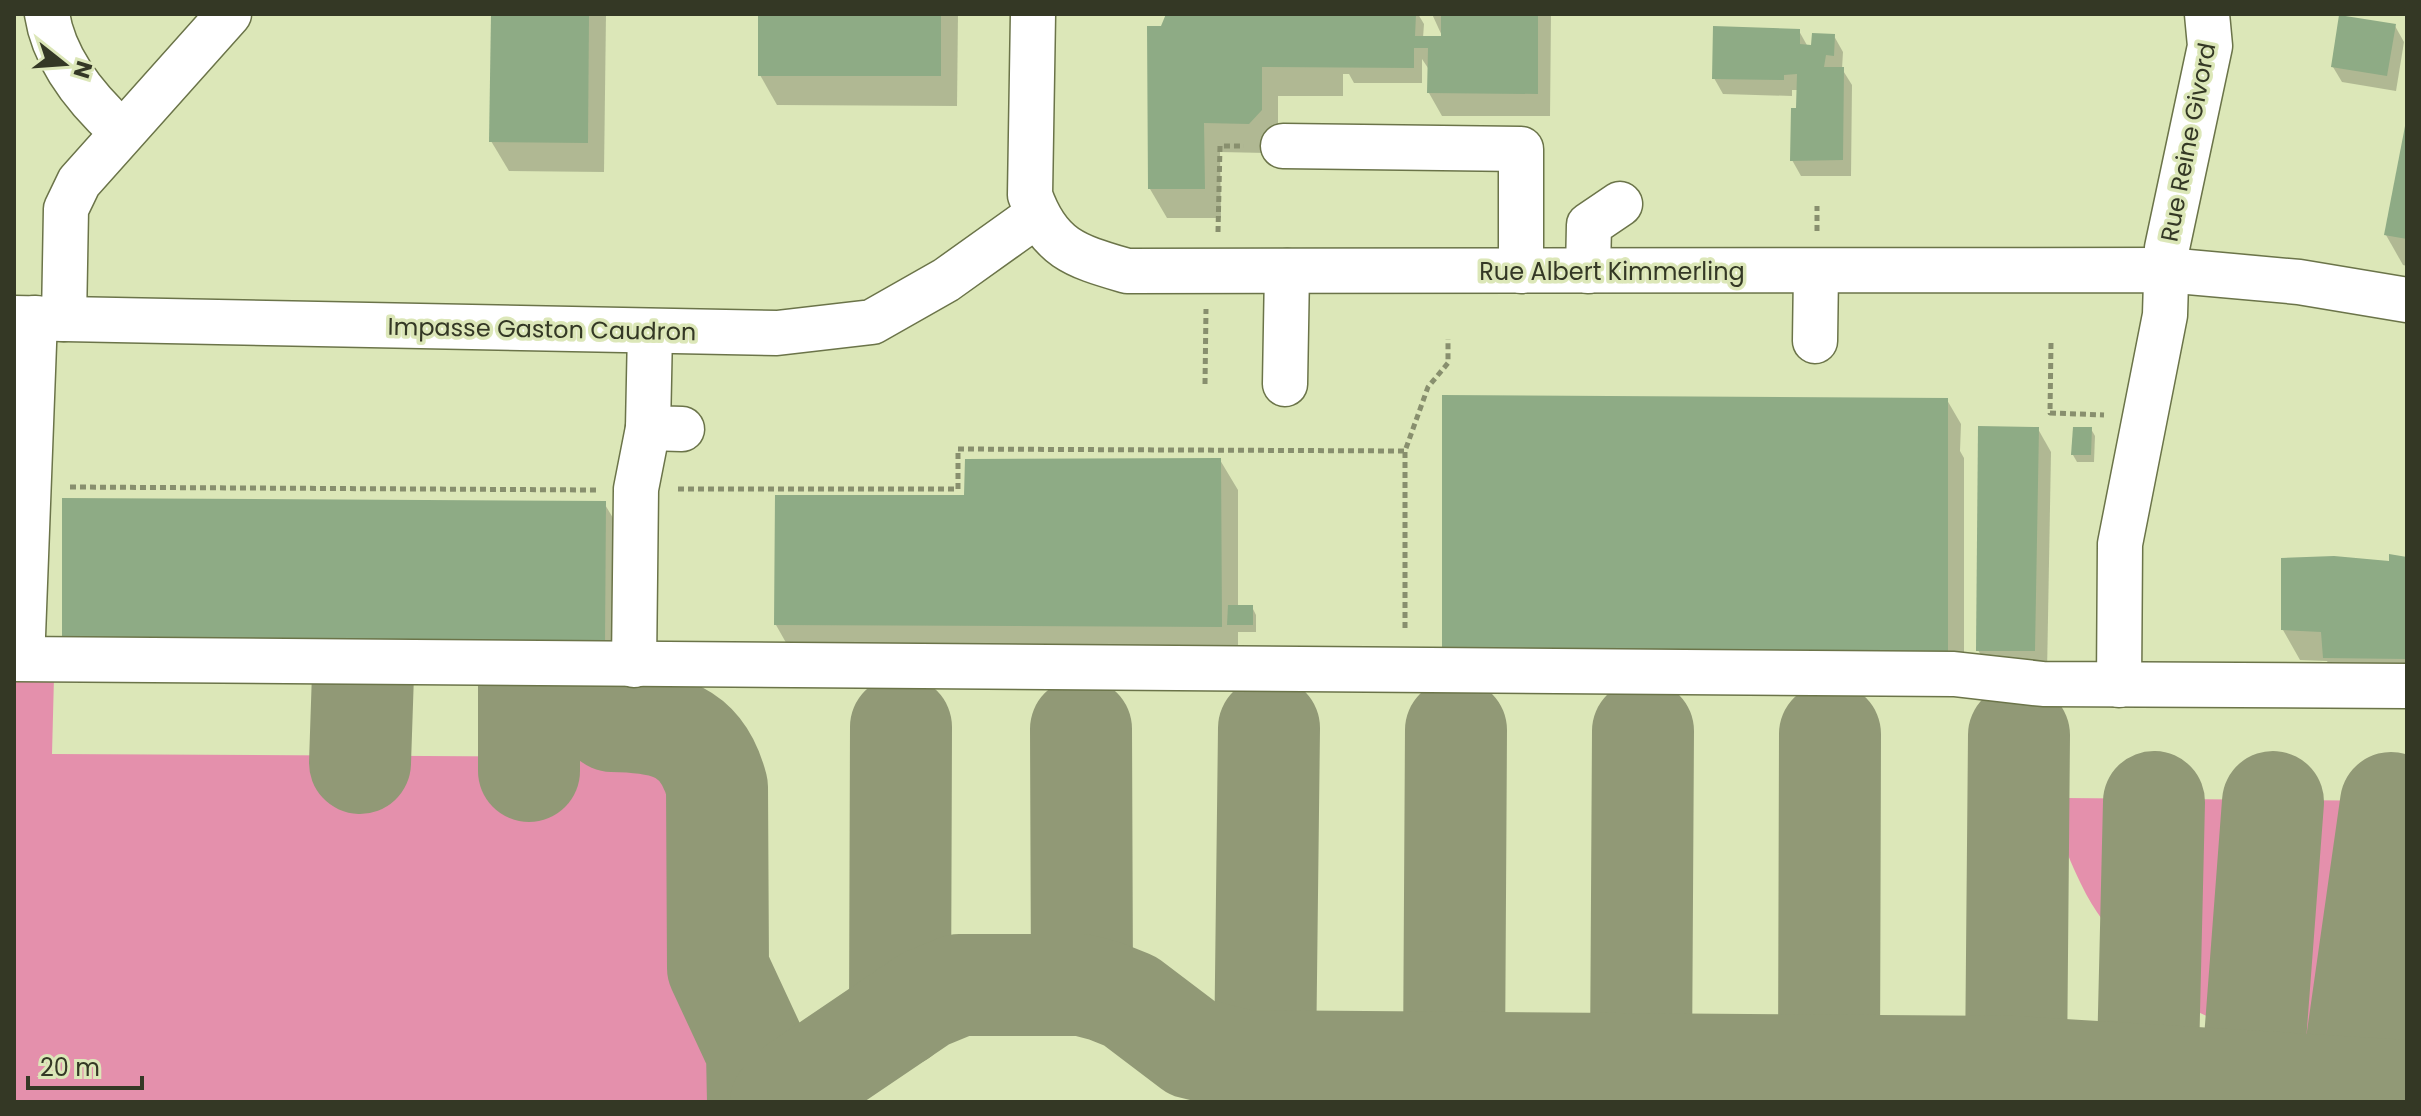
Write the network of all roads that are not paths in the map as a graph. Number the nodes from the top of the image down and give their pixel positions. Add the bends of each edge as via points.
1 (47, 14) edge
2 (229, 14) edge
3 (1033, 14) edge
4 (2207, 14) edge
5 (121, 131) junction
6 (1283, 146) dead end
7 (1620, 204) dead end
8 (1037, 215) junction
9 (2166, 270) junction
10 (1287, 271) junction
11 (1521, 271) junction
12 (1588, 271) junction
13 (1816, 272) junction
14 (2407, 300) edge
15 (38, 318) edge
16 (650, 331) junction
17 (1815, 341) dead end
18 (1285, 384) dead end
19 (18, 648) edge
20 (634, 665) junction
21 (2119, 685) junction
22 (2407, 686) edge

1 - 5 street via 50,38 90,103
2 - 5 street
3 - 8 street, Rue Albert Kimmerling via 1030,195
4 - 9 street, Rue Reine Givord via 2210,46
5 - 15 street via 79,182 66,209
6 - 11 street via 1521,149
7 - 12 street via 1589,225
8 - 10 street, Rue Albert Kimmerling via 1054,240 1075,256 1127,271
8 - 16 street, Impasse Gaston Caudron via 946,280 872,322 777,333
9 - 13 street, Rue Albert Kimmerling
9 - 14 street, Rue Albert Kimmerling via 2299,282
9 - 21 street, Rue Reine Givord via 2165,315 2120,544
10 - 11 street, Rue Albert Kimmerling
10 - 18 street
11 - 12 street, Rue Albert Kimmerling
12 - 13 street, Rue Albert Kimmerling
13 - 17 street
15 - 16 street, Impasse Gaston Caudron
15 - 19 street
16 - 20 street via 665,428 636,489
19 - 20 street
20 - 21 street via 1954,674 2043,684
21 - 22 street

